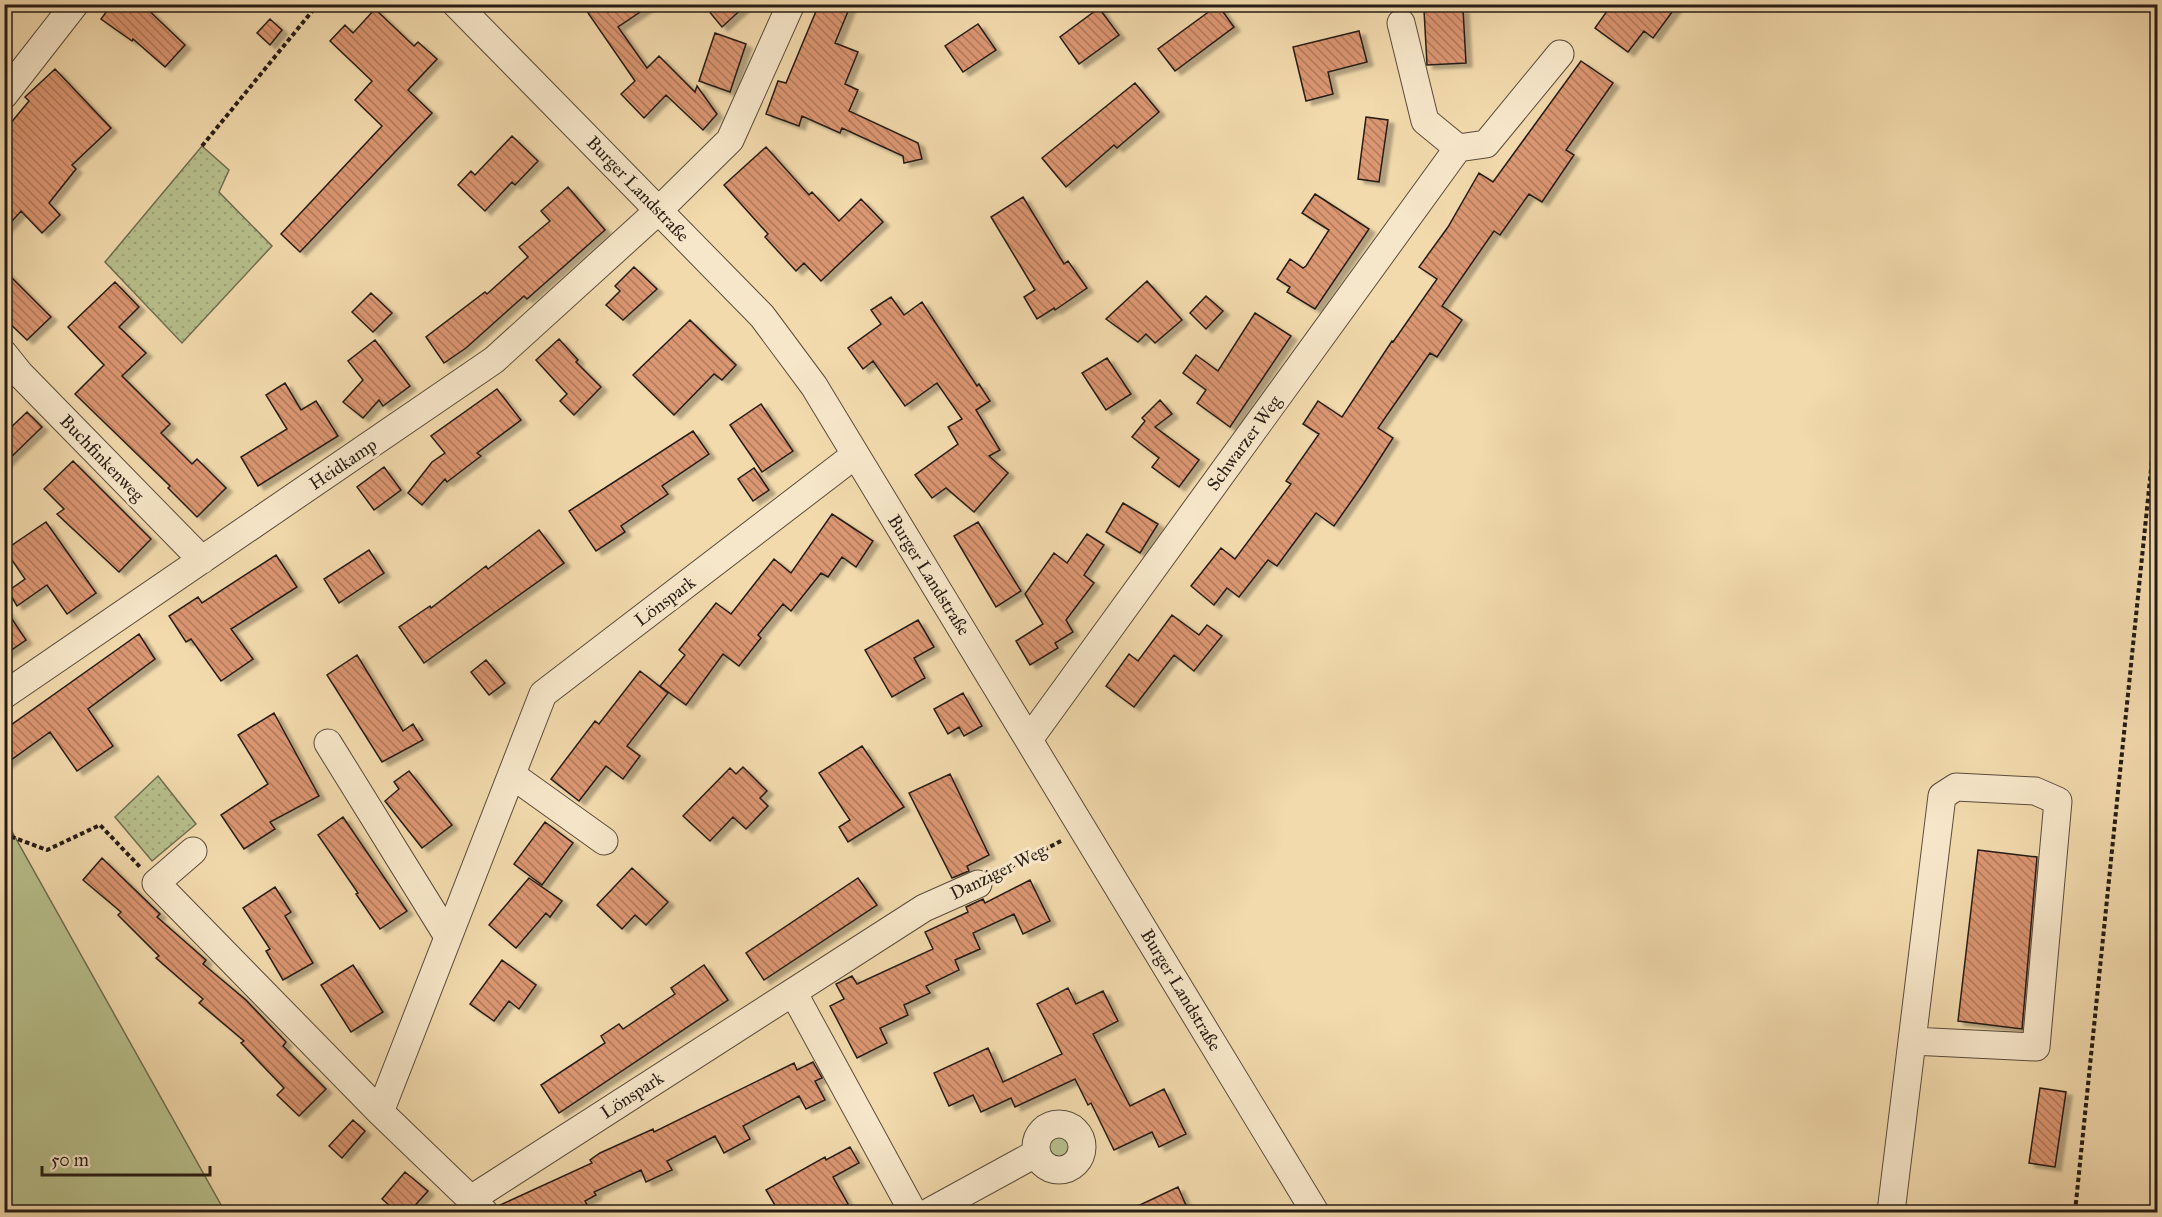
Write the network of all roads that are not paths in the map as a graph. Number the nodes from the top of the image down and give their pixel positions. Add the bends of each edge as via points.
1 (75, 4) edge
2 (456, 4) edge
3 (791, 4) edge
4 (1401, 23) dead end
5 (1560, 54) dead end
6 (4, 95) edge
7 (1458, 148) junction
8 (658, 211) junction
9 (4, 354) edge
10 (855, 455) junction
11 (202, 560) junction
12 (6, 692) edge
13 (1030, 738) junction
14 (328, 743) dead end
15 (512, 775) junction
16 (604, 841) dead end
17 (193, 851) dead end
18 (978, 884) road end
19 (924, 908) joint
20 (447, 935) junction
21 (793, 992) junction
22 (1912, 1041) junction
23 (380, 1112) junction
24 (1037, 1153) dead end
25 (478, 1206) edge
26 (913, 1212) edge
27 (929, 1212) edge
28 (1315, 1212) edge
29 (1891, 1212) edge

1 - 6 street
2 - 8 street, Burger Landstraße
3 - 8 street, Heidkamp via 730,140
4 - 7 street via 1425,121
5 - 7 street via 1486,144
7 - 13 street, Schwarzer Weg
8 - 10 street, Burger Landstraße via 762,316 814,386
8 - 11 street, Heidkamp via 494,360
9 - 11 street, Buchfinkenweg
10 - 13 street, Burger Landstraße
10 - 15 street, Lönspark via 543,694
11 - 12 street, Heidkamp
13 - 28 street, Burger Landstraße
14 - 20 street
15 - 16 street
15 - 20 street, Lönspark
17 - 23 street, Lönspark via 156,883
18 - 19 street, Danziger Weg
19 - 21 street, Lönspark
20 - 23 street, Lönspark
21 - 25 street, Lönspark
21 - 26 street
22 - 22 street via 1942,796 1956,787 2035,791 2058,801 2036,1047
22 - 29 street
23 - 25 street, Lönspark
24 - 27 street

